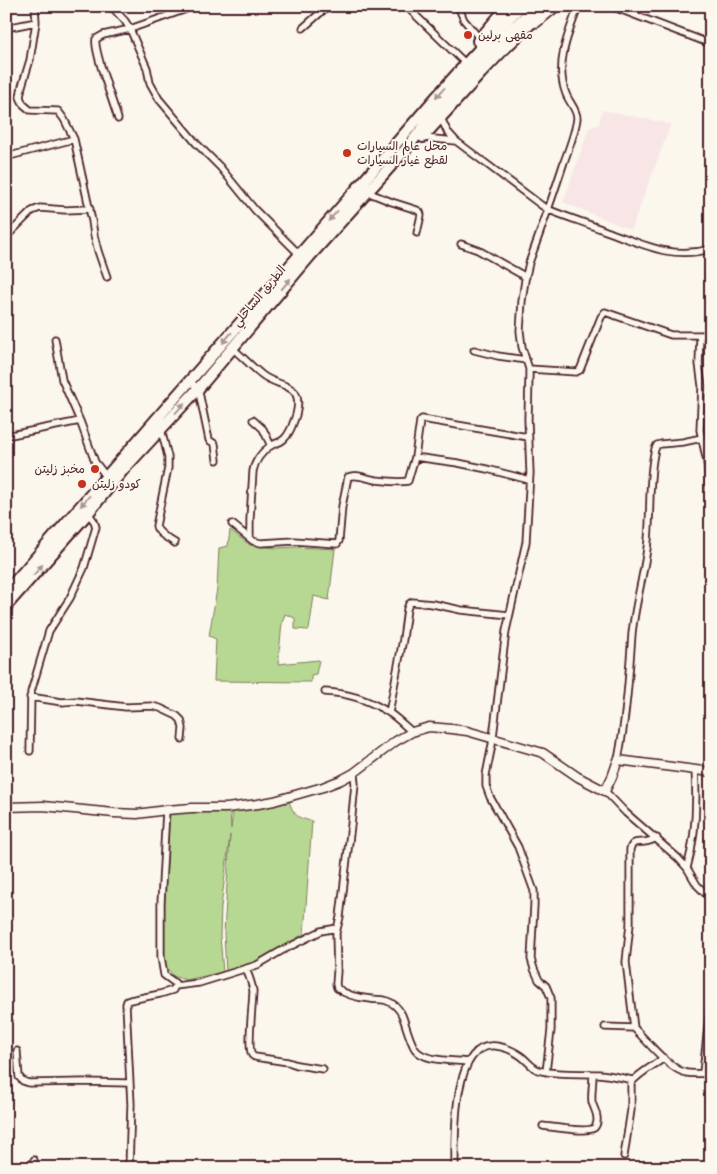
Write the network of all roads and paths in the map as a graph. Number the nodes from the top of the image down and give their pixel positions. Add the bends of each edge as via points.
1 (35, 6) edge
2 (111, 6) edge
3 (328, 6) edge
4 (521, 6) edge
5 (536, 6) edge
6 (549, 6) edge
7 (559, 6) edge
8 (577, 6) edge
9 (611, 6) edge
10 (191, 7) edge
11 (407, 7) edge
12 (459, 7) edge
13 (503, 8) edge
14 (36, 22) junction
15 (530, 24) junction
16 (6, 28) edge
17 (303, 28) dead end
18 (130, 29) junction
19 (480, 39) junction
20 (711, 44) edge
21 (463, 61) junction
22 (456, 74) junction
23 (441, 118) junction
24 (118, 119) dead end
25 (423, 138) junction
26 (74, 139) junction
27 (456, 140) junction
28 (406, 148) junction
29 (6, 157) edge
30 (367, 192) junction
31 (90, 209) junction
32 (547, 209) junction
33 (417, 233) dead end
34 (6, 238) edge
35 (461, 244) dead end
36 (711, 249) edge
37 (299, 254) junction
38 (107, 277) dead end
39 (526, 277) junction
40 (700, 335) junction
41 (711, 335) edge
42 (55, 339) dead end
43 (232, 348) junction
44 (474, 350) dead end
45 (526, 360) junction
46 (529, 369) junction
47 (194, 385) junction
48 (253, 420) dead end
49 (80, 421) junction
50 (161, 429) junction
51 (6, 436) edge
52 (147, 436) junction
53 (528, 437) junction
54 (702, 438) junction
55 (271, 446) junction
56 (415, 457) junction
57 (217, 460) dead end
58 (106, 476) junction
59 (529, 480) junction
60 (710, 494) edge
61 (88, 513) junction
62 (232, 524) dead end
63 (250, 538) junction
64 (175, 543) dead end
65 (6, 592) edge
66 (6, 606) edge
67 (509, 615) junction
68 (324, 692) dead end
69 (30, 696) junction
70 (389, 712) junction
71 (412, 732) junction
72 (492, 738) junction
73 (182, 739) dead end
74 (30, 751) dead end
75 (618, 760) junction
76 (695, 770) junction
77 (711, 772) edge
78 (354, 773) junction
79 (605, 790) junction
80 (6, 807) edge
81 (166, 810) junction
82 (657, 838) junction
83 (687, 868) junction
84 (711, 898) edge
85 (337, 928) junction
86 (246, 969) junction
87 (175, 986) junction
88 (711, 997) edge
89 (605, 1027) dead end
90 (634, 1028) junction
91 (17, 1051) dead end
92 (664, 1058) junction
93 (468, 1062) junction
94 (323, 1068) dead end
95 (546, 1072) junction
96 (703, 1073) junction
97 (593, 1074) junction
98 (711, 1074) edge
99 (633, 1080) junction
100 (129, 1083) junction
101 (542, 1126) dead end
102 (624, 1156) dead end
103 (34, 1160) dead end
104 (34, 1168) edge
105 (129, 1168) edge
106 (455, 1168) edge

1 - 14 street
2 - 18 street
3 - 17 street
4 - 22 highway, الطريق الساحلي
5 - 28 highway, الطريق الساحلي via 499,42
6 - 15 highway
7 - 15 street via 537,24
8 - 32 street via 562,57 563,85 577,116
9 - 20 street
10 - 18 street
11 - 21 street
12 - 19 street via 464,20
13 - 19 highway
14 - 16 street
14 - 26 street via 20,97 30,110 58,111
15 - 23 highway
18 - 24 street via 103,35 95,41
18 - 37 street via 159,99 255,210
19 - 21 highway
21 - 22 highway
22 -> 37 highway, الطريق الساحلي
23 - 25 highway
23 - 27 street
25 - 27 street
25 - 28 highway
26 - 29 street
26 - 31 street
27 - 32 street
28 - 30 highway, الطريق الساحلي
30 - 33 street via 420,212
43 -> 30 highway, الطريق الساحلي
31 - 34 street via 40,208 32,211
31 - 38 street
32 - 36 street via 660,250 676,253
32 - 39 street
35 - 39 street
37 -> 47 highway, الطريق الساحلي
39 - 45 street via 520,330
40 - 41 street
40 - 46 street via 671,335 605,312 580,370
40 - 54 street
42 - 49 street via 62,380
43 - 47 highway, الطريق الساحلي
43 - 55 street via 262,375 296,393 298,401 289,434
44 - 45 street
45 - 46 street
46 - 53 street
50 -> 47 highway, الطريق الساحلي
47 - 52 highway, الطريق الساحلي
47 - 57 street via 200,396 209,440 215,444
48 - 55 street via 263,429
49 - 51 street
49 - 58 street via 95,462
50 - 52 highway, الطريق الساحلي
50 - 64 street via 168,468 156,526 160,533
52 - 58 highway, الطريق الساحلي
52 - 61 highway, الطريق الساحلي
53 - 56 street via 422,419
53 - 59 street
54 - 60 street
54 - 75 street via 661,444 655,449 648,545 632,634
55 - 63 street via 259,456 252,471
56 - 59 street via 488,469
56 - 63 street via 408,481 348,477 336,544 261,543
58 -> 65 highway, الطريق الساحلي
59 - 67 street via 526,542
66 -> 61 highway, الطريق الساحلي
61 - 69 street via 96,528 84,568 49,631
62 - 63 street
67 - 70 street via 432,604 409,604
67 - 72 street
68 - 70 street via 350,696
69 - 73 street via 62,702 160,708 181,720
69 - 74 street
70 - 71 street
71 - 72 street via 430,727 452,728
71 - 78 street
72 - 79 street via 543,753 578,777
72 - 95 street via 486,786 518,846 534,891 531,959 551,998
75 - 76 street
75 - 79 street
76 - 77 street
76 - 83 street via 695,815
78 - 81 street via 323,787 266,803
78 - 85 street via 351,825
79 - 82 street via 626,813
80 - 81 street via 43,806 137,814
81 - 87 street via 160,958 164,975
82 - 83 street
82 - 90 street via 636,842 630,849 630,924 626,962
83 - 84 street via 696,885
85 - 86 street via 321,931
85 - 93 street via 337,988 352,996 391,1003 402,1015 419,1053 432,1059
86 - 87 street via 199,983
86 - 94 street via 253,990 252,1056
87 - 100 street via 173,990 127,1001
88 - 96 street
89 - 90 street
90 - 92 street
91 - 100 street via 19,1077 23,1082
92 - 96 street via 681,1071
92 - 99 street
93 - 95 street via 484,1047 498,1046 521,1056 540,1072
93 - 106 street via 463,1072 457,1109
95 - 97 street
96 - 98 street
97 - 99 street
97 - 101 street via 592,1100 598,1120 594,1128 574,1130
99 - 102 street
100 - 105 street
103 - 104 street

